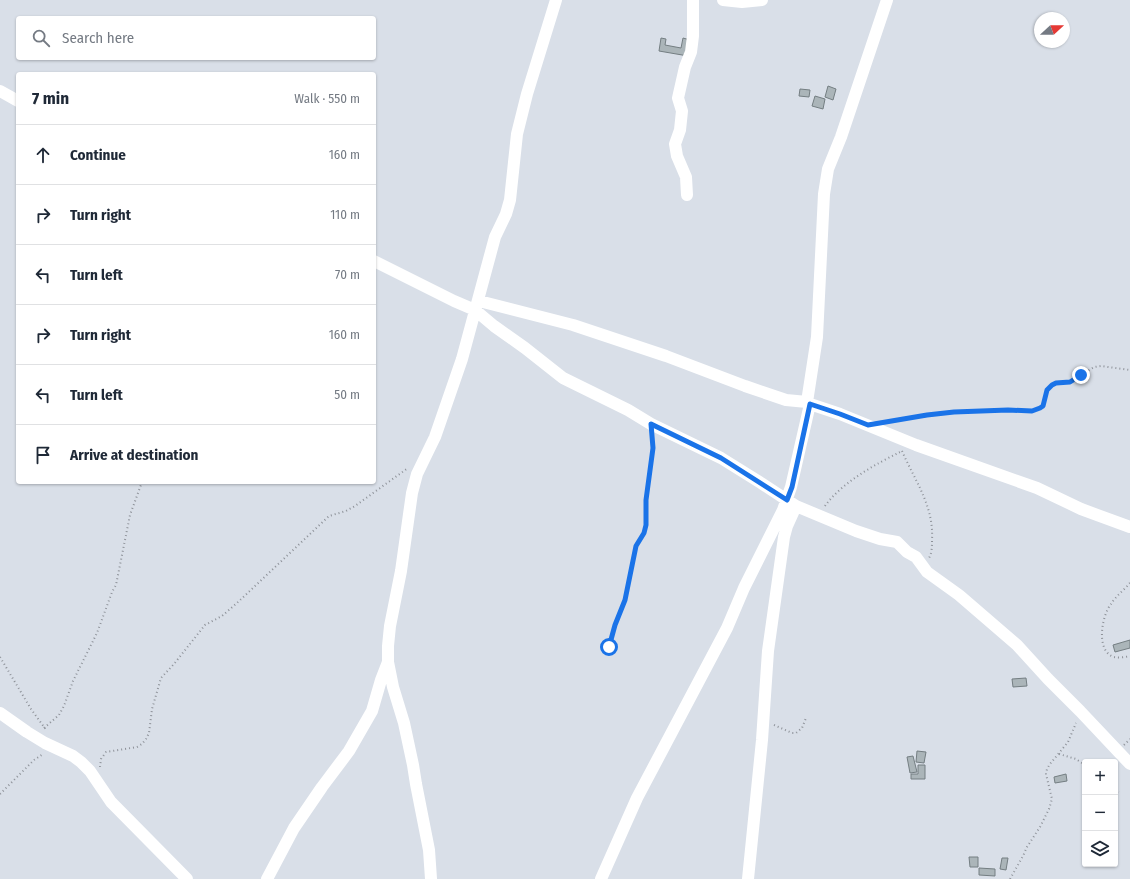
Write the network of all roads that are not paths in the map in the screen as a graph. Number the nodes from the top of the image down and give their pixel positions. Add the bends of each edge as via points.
1 (556, 0) edge
2 (693, 0) edge
3 (723, 0) edge
4 (762, 0) edge
5 (887, 0) edge
6 (0, 91) edge
7 (16, 100) edge
8 (686, 195) dead end
9 (376, 262) edge
10 (477, 305) junction
11 (808, 403) junction
12 (791, 503) junction
13 (1130, 527) edge
14 (388, 662) junction
15 (0, 713) edge
16 (1130, 764) edge
17 (187, 879) edge
18 (267, 879) edge
19 (431, 879) edge
20 (601, 879) edge
21 (748, 879) edge

1 - 10 street via 517,134 510,200 495,237
2 - 8 street via 691,52 678,98 682,111 675,144 677,156 686,176
3 - 4 street
5 - 11 street via 828,169 824,194 817,337
6 - 7 street
9 - 10 street via 454,301
10 - 11 street via 573,325 786,400
10 - 12 street via 494,326 563,378 721,458
10 - 14 street via 462,359 435,437 417,474 412,494 390,626
11 - 12 street
11 - 13 street via 868,425 901,445 1037,488 1081,509
12 - 16 street via 816,516 868,536 897,542 916,557 926,572 959,595 1007,636
12 - 20 street via 744,588 727,628 637,798
12 - 21 street via 768,650 764,721
14 - 18 street via 372,711 349,751 294,828
14 - 19 street via 392,687 414,765 429,850
15 - 17 street via 27,732 81,762 111,802

